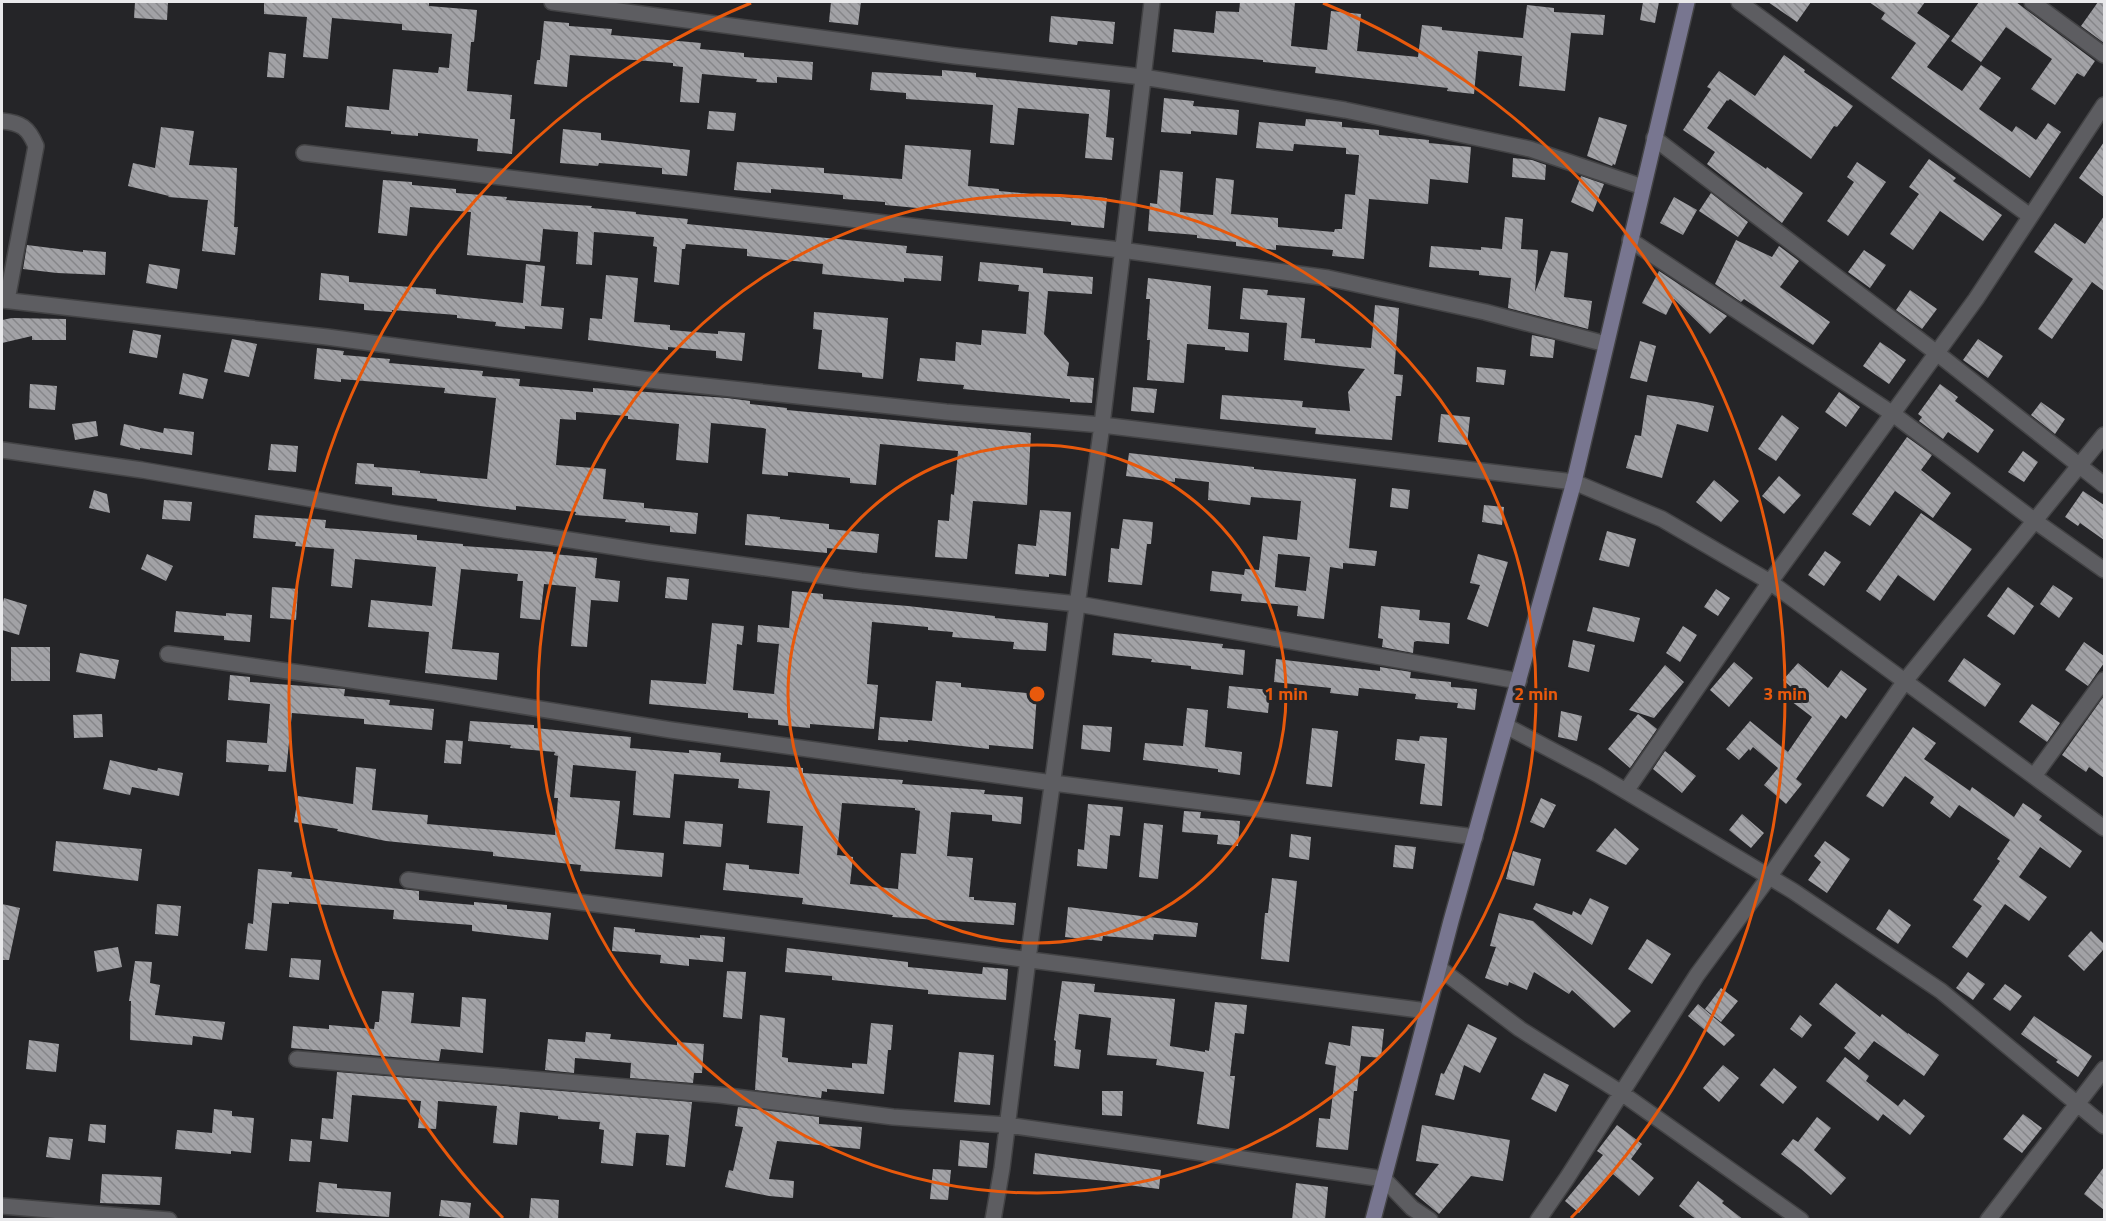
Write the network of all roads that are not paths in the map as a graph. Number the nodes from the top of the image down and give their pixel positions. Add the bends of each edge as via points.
1 (552, 2) edge
2 (1152, 2) edge
3 (1687, 2) edge
4 (1738, 2) edge
5 (2032, 2) edge
6 (2104, 55) edge
7 (1143, 77) junction
8 (2104, 105) edge
9 (2, 121) edge
10 (1654, 138) junction
11 (304, 153) dead end
12 (1643, 187) junction
13 (2030, 216) junction
14 (1630, 240) junction
15 (1121, 250) junction
16 (4, 300) edge
17 (1606, 344) junction
18 (1938, 354) junction
19 (1893, 414) junction
20 (1102, 425) junction
21 (2104, 435) edge
22 (2, 450) edge
23 (2079, 466) junction
24 (1574, 482) junction
25 (2104, 486) edge
26 (2035, 521) junction
27 (2104, 570) edge
28 (1770, 582) junction
29 (1078, 604) junction
30 (168, 654) dead end
31 (2104, 680) edge
32 (1519, 681) junction
33 (1905, 681) junction
34 (1506, 726) junction
35 (2034, 776) junction
36 (1053, 783) junction
37 (1626, 791) junction
38 (2104, 828) edge
39 (1475, 837) junction
40 (1769, 877) junction
41 (408, 880) dead end
42 (1028, 959) junction
43 (1439, 968) junction
44 (1427, 1011) junction
45 (297, 1059) dead end
46 (2104, 1069) edge
47 (1620, 1092) junction
48 (2078, 1104) junction
49 (1007, 1125) junction
50 (2104, 1126) edge
51 (1384, 1179) junction
52 (2, 1206) edge
53 (169, 1220) edge
54 (993, 1220) edge
55 (1373, 1220) edge
56 (1430, 1220) edge
57 (1538, 1220) edge
58 (1801, 1220) edge
59 (1988, 1220) edge

1 - 7 street
2 - 7 street
3 - 10 main road
4 - 13 street
5 - 6 street
7 - 12 street via 1345,110 1530,149
7 - 15 street
8 - 13 street
9 - 16 street via 17,123 31,134 36,146
10 - 12 main road
10 - 18 street
11 - 15 street
12 - 14 main road
13 - 18 street
14 - 17 main road
14 - 19 street
15 - 17 street via 1328,278 1485,312
15 - 20 street
16 - 20 street via 658,381
17 - 24 main road
18 - 19 street
18 - 23 street
19 - 26 street
19 - 28 street
20 - 24 street
20 - 29 street
21 - 23 street
22 - 29 street via 648,552 861,581
23 - 25 street
23 - 26 street
24 - 28 street via 1662,519
24 - 32 main road
26 - 27 street
26 - 33 street
28 - 33 street
28 - 37 street
29 - 32 street
29 - 36 street
30 - 36 street
31 - 35 street
32 - 34 main road
33 - 35 street
33 - 40 street
34 - 37 street
34 - 39 main road
35 - 38 street
36 - 39 street
36 - 42 street
37 - 40 street
39 - 43 main road
40 - 47 street via 1697,975
40 - 48 street via 1941,991
41 - 42 street
42 - 44 street
42 - 49 street
43 - 44 main road
43 - 47 street via 1520,1029
44 - 51 main road
45 - 49 street via 720,1095 893,1117
46 - 48 street
47 - 57 street
47 - 58 street
48 - 50 street
48 - 59 street
49 - 51 street
49 - 54 street
51 - 55 main road
51 - 56 street via 1412,1208
52 - 53 street

